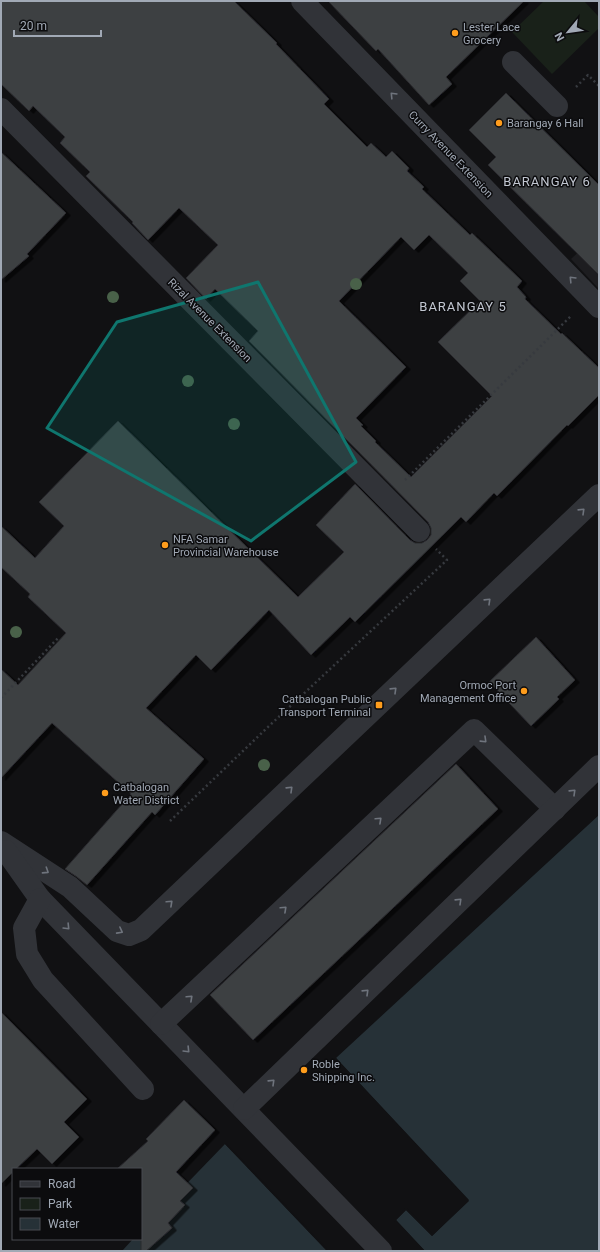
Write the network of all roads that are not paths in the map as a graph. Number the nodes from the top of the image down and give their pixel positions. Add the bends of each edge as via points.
1 (302, 1) edge
2 (513, 62) dead end
3 (557, 106) dead end
4 (1, 109) edge
5 (594, 302) edge
6 (599, 495) edge
7 (419, 531) dead end
8 (599, 766) edge
9 (555, 809) junction
10 (1, 843) edge
11 (40, 899) junction
12 (161, 1024) junction
13 (143, 1089) dead end
14 (244, 1109) junction
15 (381, 1251) edge

5 -> 1 street, Curry Avenue Extension
2 - 3 street
4 - 7 street, Rizal Avenue Extension
10 -> 6 street via 70,887 117,930 129,935 141,930
9 -> 8 street
12 -> 9 street via 474,730
14 -> 9 street
10 - 11 street
11 -> 12 street
11 - 13 street via 24,928 27,954 43,980
12 -> 14 street
14 - 15 street

